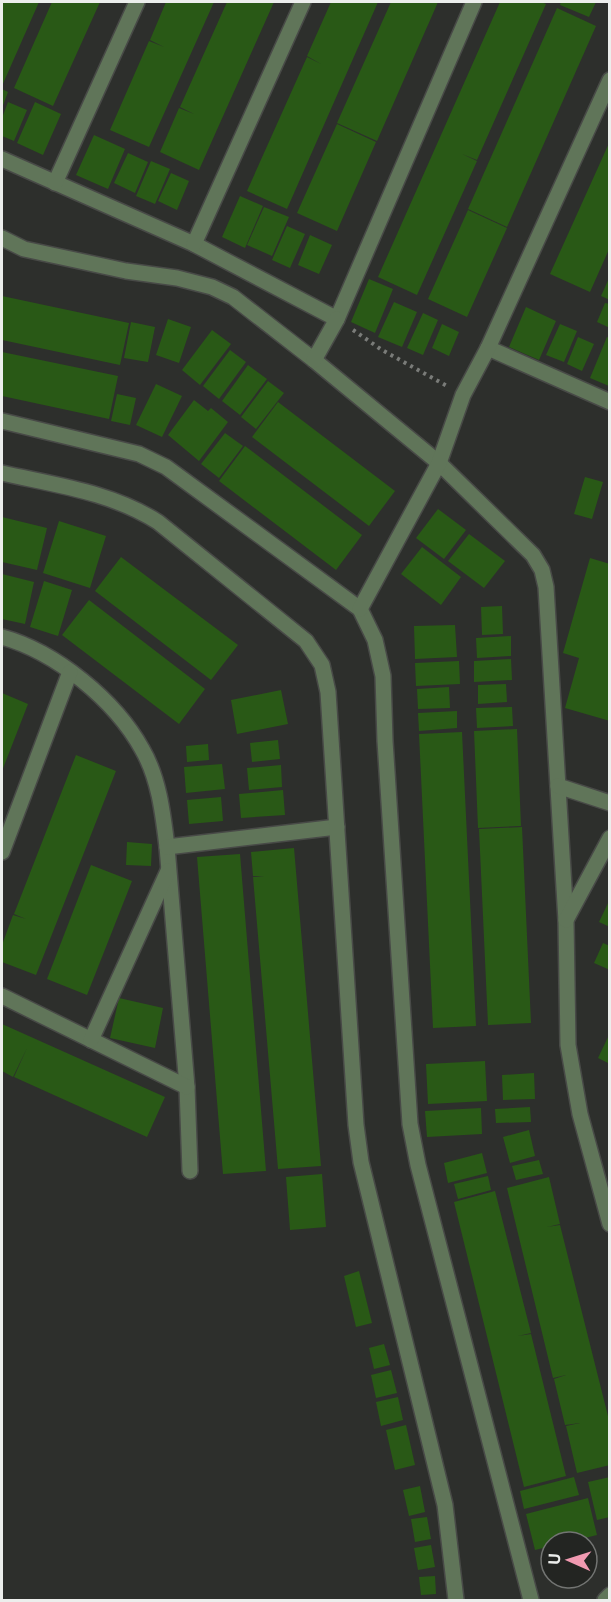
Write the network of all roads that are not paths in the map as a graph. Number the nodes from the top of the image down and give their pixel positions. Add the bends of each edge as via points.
1 (137, 2) edge
2 (303, 2) edge
3 (474, 2) edge
4 (609, 80) edge
5 (2, 159) edge
6 (55, 183) junction
7 (2, 238) edge
8 (194, 244) junction
9 (337, 319) junction
10 (488, 348) junction
11 (314, 360) junction
12 (609, 402) edge
13 (2, 421) edge
14 (439, 463) junction
15 (2, 473) edge
16 (360, 609) junction
17 (2, 637) edge
18 (70, 672) junction
19 (558, 786) junction
20 (609, 803) edge
21 (337, 827) junction
22 (609, 838) edge
23 (167, 847) junction
24 (2, 852) edge
25 (168, 870) junction
26 (566, 921) junction
27 (2, 996) edge
28 (91, 1040) junction
29 (187, 1088) junction
30 (190, 1171) dead end
31 (609, 1221) edge
32 (609, 1594) edge
33 (456, 1600) edge
34 (531, 1600) edge
35 (605, 1600) edge

1 - 6 street
2 - 8 street
3 - 9 street
4 - 10 street
5 - 6 street
6 - 8 street
7 - 11 street via 24,249 212,287 233,297
8 - 9 street
9 - 11 street
10 - 12 street
10 - 14 street via 463,394
11 - 14 street
13 - 16 street via 139,454 166,467
14 - 16 street
14 - 19 street via 533,555 542,570
15 - 21 street via 111,498 139,510 306,641 322,665 328,692
16 - 34 street via 375,640 383,676 410,1124 417,1165
17 - 18 street
18 - 23 street via 92,687 143,750 162,809
18 - 24 street
19 - 20 street
19 - 26 street
21 - 23 street
21 - 33 street via 361,1162 445,1504
22 - 26 street
23 - 25 street
25 - 28 street
25 - 29 street
26 - 31 street via 568,1045 580,1114
27 - 28 street
28 - 29 street
29 - 30 street
32 - 35 street

